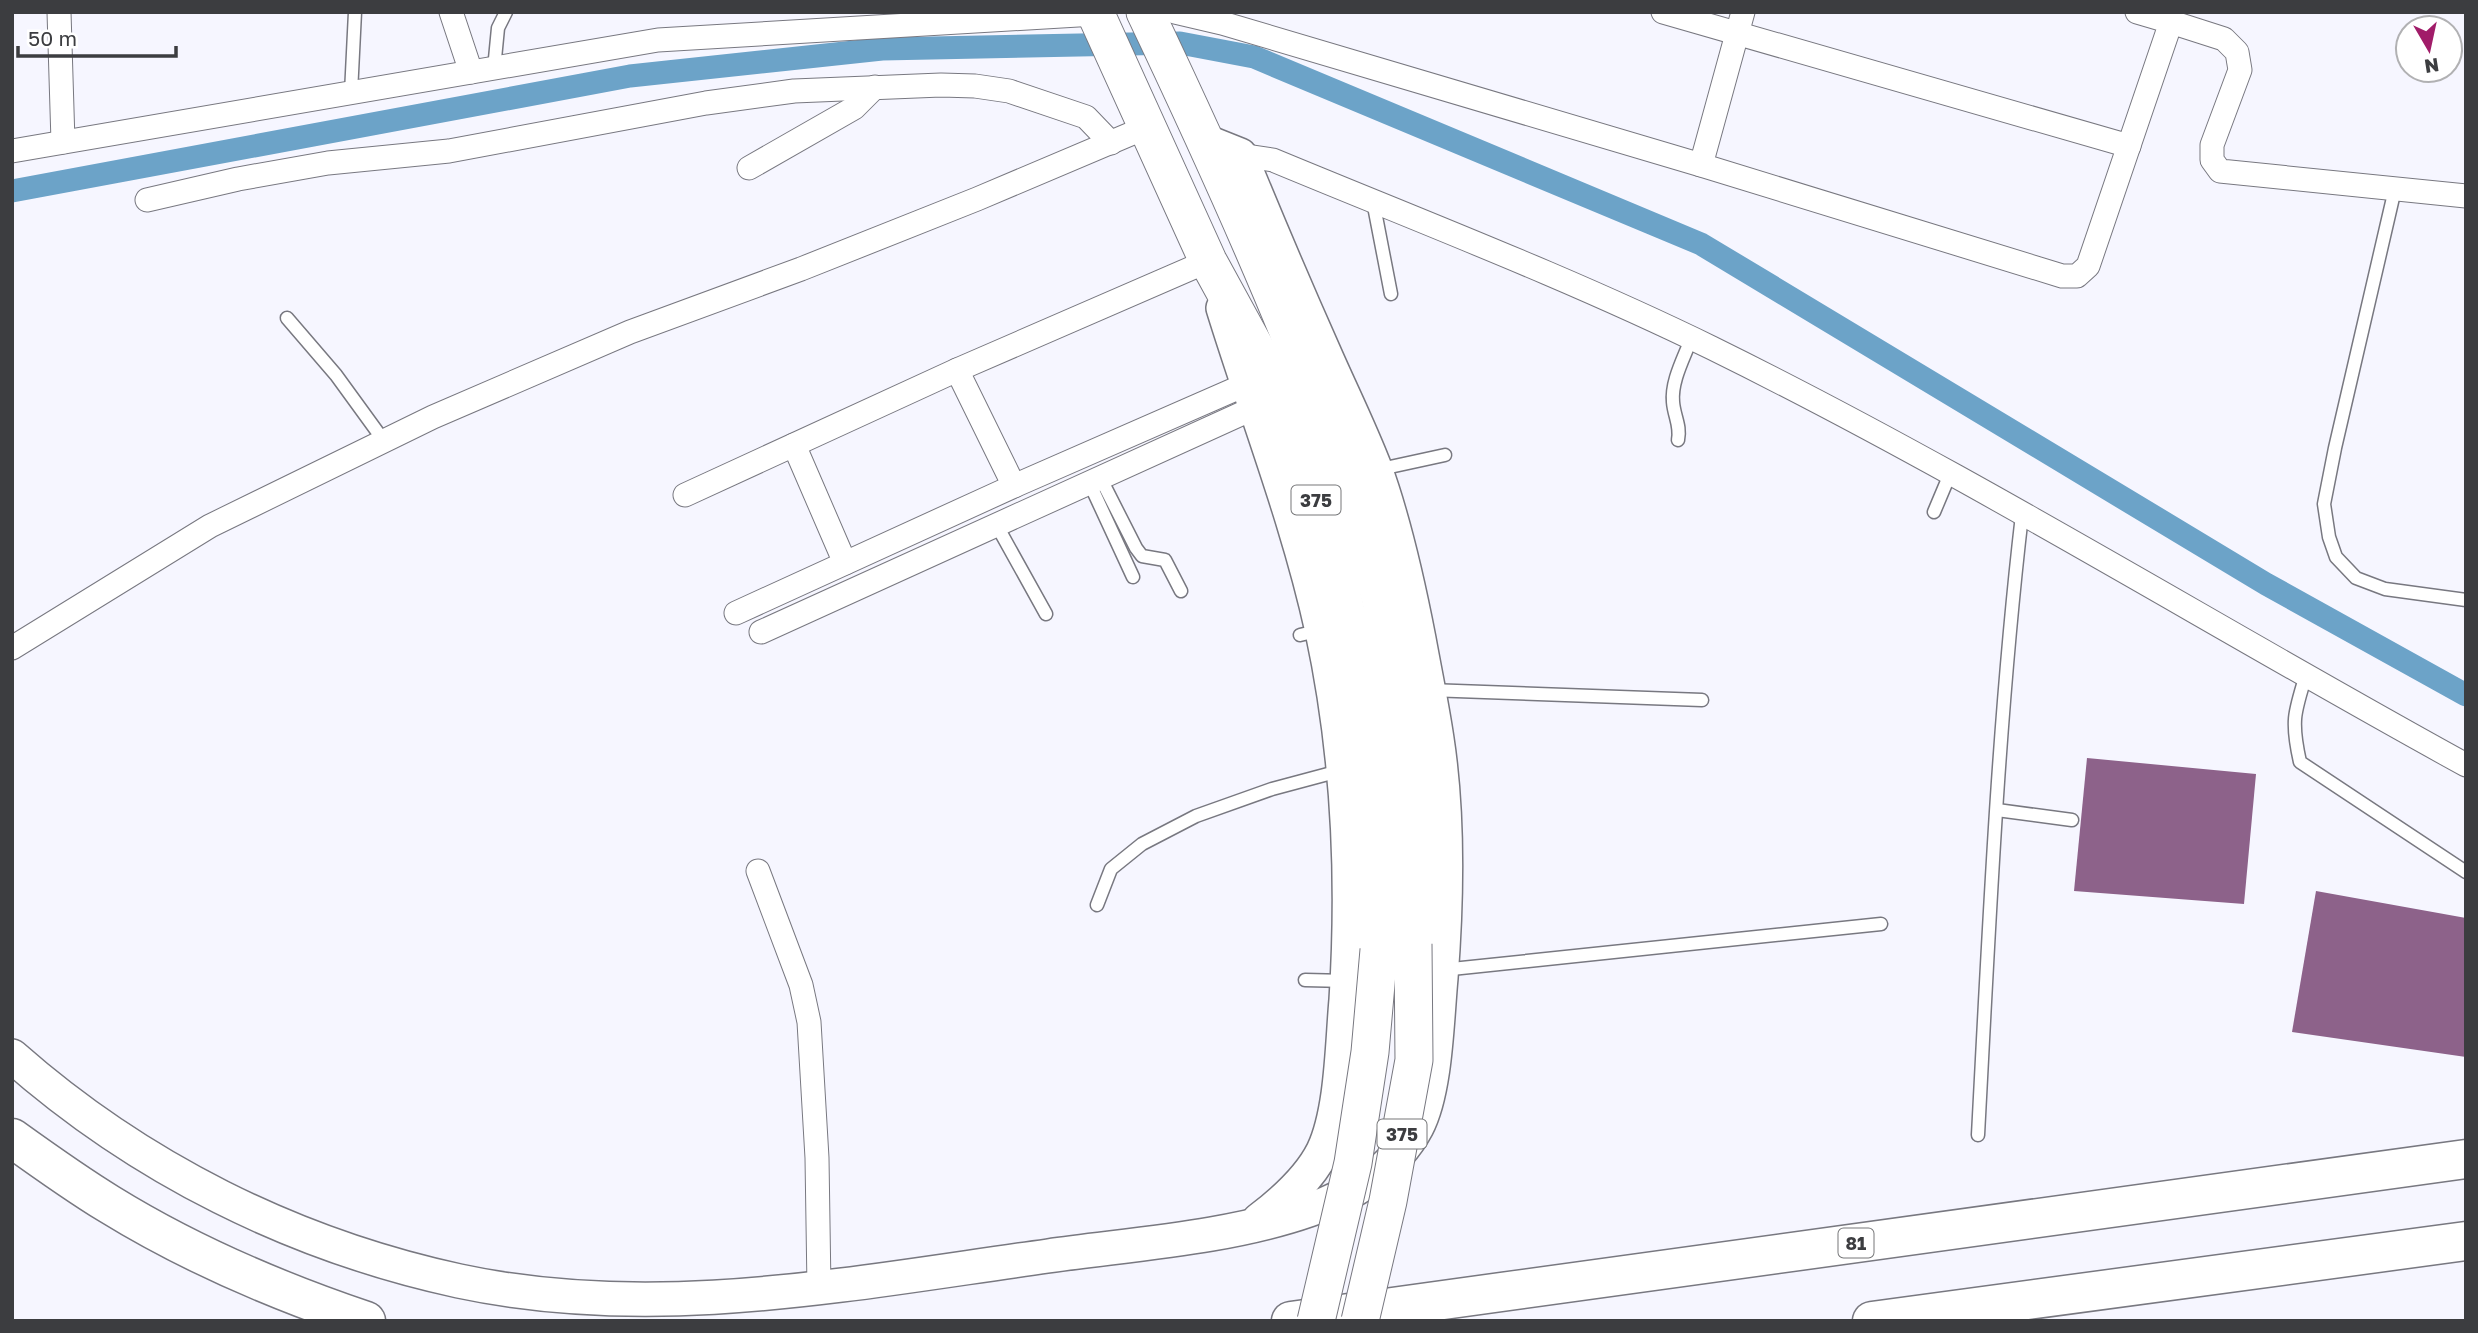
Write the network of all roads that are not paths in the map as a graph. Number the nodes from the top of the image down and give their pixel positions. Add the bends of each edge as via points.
1 (59, 12) edge
2 (355, 12) edge
3 (451, 12) edge
4 (506, 12) edge
5 (1663, 12) edge
6 (2137, 12) edge
7 (1157, 17) edge
8 (1097, 18) edge
9 (1220, 18) edge
10 (2171, 22) junction
11 (1740, 23) edge
12 (482, 70) junction
13 (875, 87) junction
14 (351, 93) junction
15 (1147, 127) junction
16 (1205, 141) junction
17 (64, 142) junction
18 (1111, 143) junction
19 (2129, 146) junction
20 (12, 151) edge
21 (1240, 155) junction
22 (1700, 165) junction
23 (750, 168) dead end
24 (2395, 189) junction
25 (2466, 196) edge
26 (147, 200) dead end
27 (1373, 201) junction
28 (1208, 261) junction
29 (1391, 294) dead end
30 (287, 318) dead end
31 (1691, 339) junction
32 (957, 370) junction
33 (1251, 396) junction
34 (1678, 440) dead end
35 (384, 441) junction
36 (794, 445) junction
37 (1445, 455) dead end
38 (1376, 470) junction
39 (1950, 474) junction
40 (1095, 480) junction
41 (1014, 486) junction
42 (685, 495) dead end
43 (1934, 512) dead end
44 (2022, 515) junction
45 (996, 524) junction
46 (845, 563) junction
47 (1133, 577) dead end
48 (1181, 591) dead end
49 (2466, 600) edge
50 (736, 613) dead end
51 (1046, 614) dead end
52 (761, 632) dead end
53 (12, 648) edge
54 (2306, 675) junction
55 (1428, 690) junction
56 (1702, 700) dead end
57 (2466, 765) edge
58 (1344, 770) junction
59 (1997, 810) junction
60 (2072, 820) dead end
61 (758, 871) dead end
62 (2466, 872) edge
63 (1097, 905) dead end
64 (1881, 925) dead end
65 (1396, 947) junction
66 (1442, 970) junction
67 (1305, 980) dead end
68 (1347, 981) junction
69 (12, 1056) edge
70 (1423, 1113) junction
71 (1334, 1118) junction
72 (1978, 1135) dead end
73 (12, 1138) edge
74 (2466, 1159) edge
75 (1249, 1228) junction
76 (2458, 1242) edge
77 (819, 1288) junction
78 (366, 1321) edge
79 (1291, 1321) edge
80 (1316, 1321) edge
81 (1360, 1321) edge
82 (1872, 1321) edge

1 - 17 street
2 - 14 lane
3 - 12 street
4 - 12 lane
5 - 11 street
6 - 10 street
7 - 9 street
7 - 16 main road, 375 via 1176,81
8 - 12 street via 658,40
8 - 15 main road, 375
9 - 22 street
10 - 19 street
10 - 24 street via 2224,39 2237,52 2240,70 2212,145 2212,160 2220,171
11 - 19 street
11 - 22 street
12 - 14 street
13 - 18 street via 1009,90 1086,117
13 - 23 street via 854,108
13 - 26 street via 737,98 449,151 328,163
14 - 17 street
15 - 18 street
15 - 28 main road, 375
16 - 21 main road
16 - 65 main road, 375 via 1267,277 1310,387 1343,472 1375,577 1392,655 1410,781 1415,884
17 - 20 street
18 - 35 street via 802,269 630,332
19 - 22 street via 2088,266 2077,276 2062,276
21 - 27 street via 1273,160
21 - 38 main road
24 - 25 street
24 - 49 lane via 2324,505 2329,537 2336,557 2356,578 2385,589
27 - 29 lane
27 - 31 street
28 - 32 street
28 - 33 main road
28 - 65 main road, 375 via 1277,394 1308,474 1345,599 1358,660
30 - 35 lane via 337,375
31 - 34 lane via 1674,386
31 - 39 street
32 - 36 street
32 - 41 street
33 - 40 street
33 - 41 street
33 - 58 main road via 1278,497 1306,569 1311,633 1334,694
35 - 53 street via 210,526
36 - 42 street
36 - 46 street
37 - 38 lane
38 - 55 main road via 1407,575
39 - 43 lane
39 - 44 street
40 - 45 street
40 - 47 lane
40 - 48 lane via 1142,556 1166,560
41 - 46 street
44 - 54 street
44 - 59 lane
45 - 51 lane
45 - 52 street
46 - 50 street
54 - 57 street
54 - 62 lane via 2293,731 2300,762
55 - 56 lane
55 - 66 main road via 1438,743 1445,836
58 - 63 lane via 1196,816 1142,844 1111,869
58 - 68 main road
59 - 60 lane
59 - 72 lane
61 - 77 street via 802,985 809,1023
64 - 66 lane
65 - 80 main road, 375, bridge
65 - 81 main road, 375, bridge via 1414,1060 1391,1189
66 - 70 main road
67 - 68 lane
68 - 71 main road
69 - 77 main road via 80,1112 179,1175 283,1226 369,1257 460,1281 556,1296 708,1299
70 - 71 main road via 1399,1134 1376,1143 1353,1139
70 - 75 main road via 1401,1151 1364,1183 1309,1211
71 - 75 main road via 1323,1152 1307,1175
73 - 78 highway via 160,1233 261,1282
74 - 79 highway, 81
75 - 77 main road
76 - 82 highway

